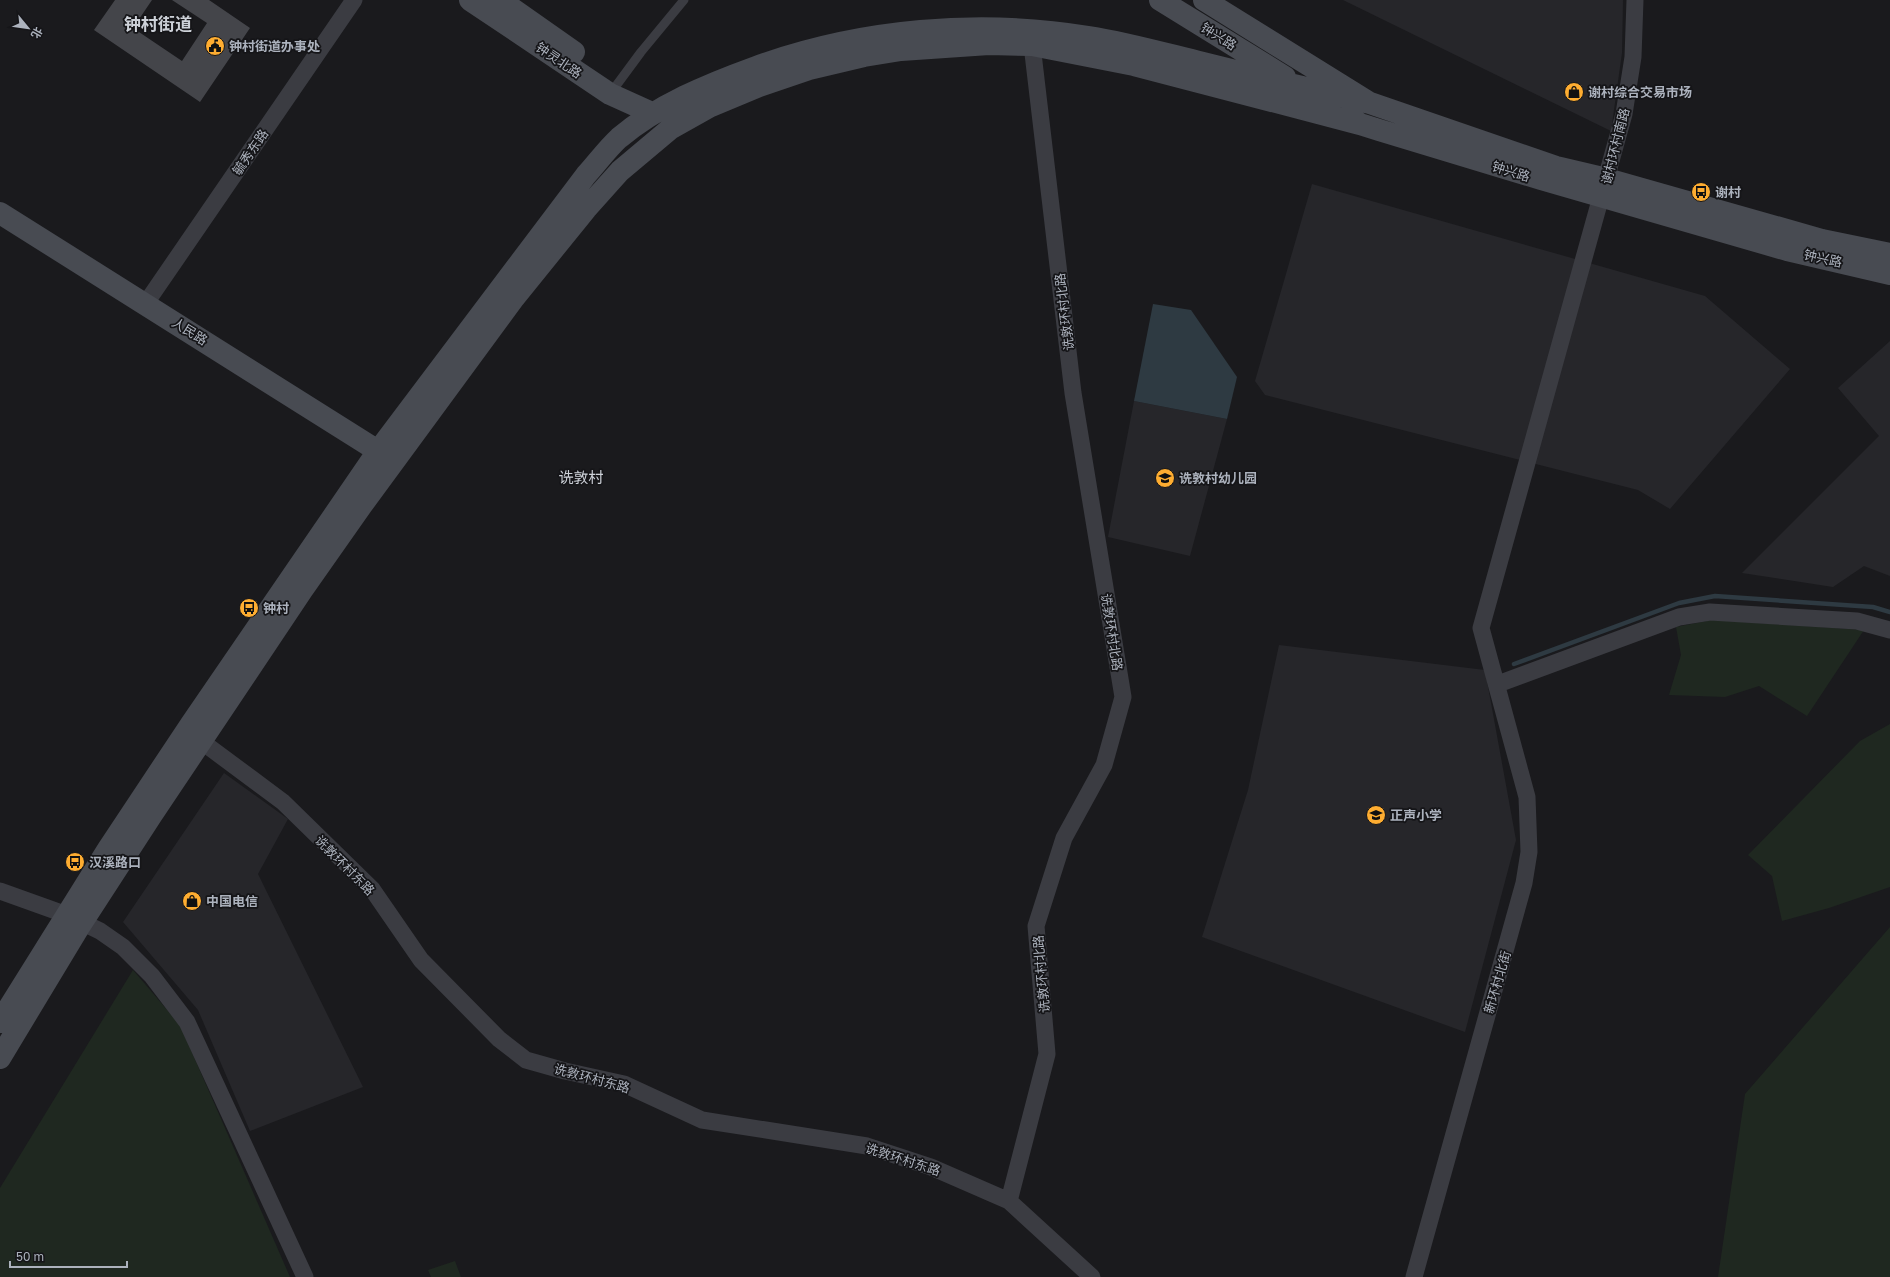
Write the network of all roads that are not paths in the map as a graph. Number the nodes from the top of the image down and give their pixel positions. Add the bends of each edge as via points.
1 (354, 0) edge
2 (470, 0) edge
3 (500, 0) edge
4 (684, 0) edge
5 (1160, 0) edge
6 (1204, 0) edge
7 (1635, 0) edge
8 (1253, 30) junction
9 (1032, 45) junction
10 (1242, 51) junction
11 (1228, 79) junction
12 (1300, 87) junction
13 (614, 89) junction
14 (1370, 103) junction
15 (652, 113) junction
16 (1360, 124) junction
17 (670, 129) junction
18 (1604, 188) junction
19 (0, 213) edge
20 (1890, 254) edge
21 (1890, 274) edge
22 (146, 303) junction
23 (378, 451) junction
24 (1890, 630) edge
25 (1498, 684) junction
26 (201, 741) junction
27 (0, 891) edge
28 (75, 918) junction
29 (0, 1022) edge
30 (0, 1058) edge
31 (1009, 1201) junction
32 (305, 1277) edge
33 (1092, 1277) edge
34 (1414, 1277) edge

1 - 22 street, 毓秀东路
2 - 13 main road, 钟灵北路
3 - 13 main road, 钟灵北路
4 - 13 lane
5 - 10 main road, 钟兴路
6 - 8 main road, 钟兴路
7 - 18 street, 谢村环村南路 via 1633,57 1624,114
8 - 10 main road
8 - 14 main road, 钟兴路
9 - 11 main road via 1134,65
9 - 17 main road via 976,44 901,50 864,56 759,86 710,106
9 - 31 street, 诜敦环村北路 via 1073,392 1123,697 1104,765 1064,838 1036,926 1047,1054
10 - 11 main road
10 - 12 main road, 钟兴路
11 - 12 main road
11 - 15 main road via 1117,42 1050,32 974,28 894,33 820,46 740,73
11 - 16 main road
12 - 14 main road
12 - 16 main road, 钟兴路
13 - 15 main road, 钟灵北路
14 - 18 main road, 钟兴路 via 1556,167
15 - 17 street, 钟灵北路
15 - 23 main road via 618,139 586,175
16 - 18 main road, 钟兴路 via 1416,142
17 - 26 main road via 620,171 514,298 358,512
18 - 20 main road, 钟兴路
18 - 21 main road, 钟兴路 via 1786,250
18 - 25 street, 谢村环村南路 via 1481,628
19 - 22 main road, 人民路
22 - 23 main road, 人民路
23 - 28 main road via 196,717
24 - 25 street via 1857,621 1710,612 1679,617
25 - 34 street, 新环村北街 via 1527,797 1529,852 1524,883
26 - 28 main road
26 - 31 street, 诜敦环村东路 via 283,802 372,889 421,960 499,1039 526,1060 624,1084 702,1120 867,1146 931,1167
27 - 28 street
28 - 29 main road
28 - 30 main road
28 - 32 street via 123,947 152,976 187,1022
31 - 33 street, 诜敦环村东路

